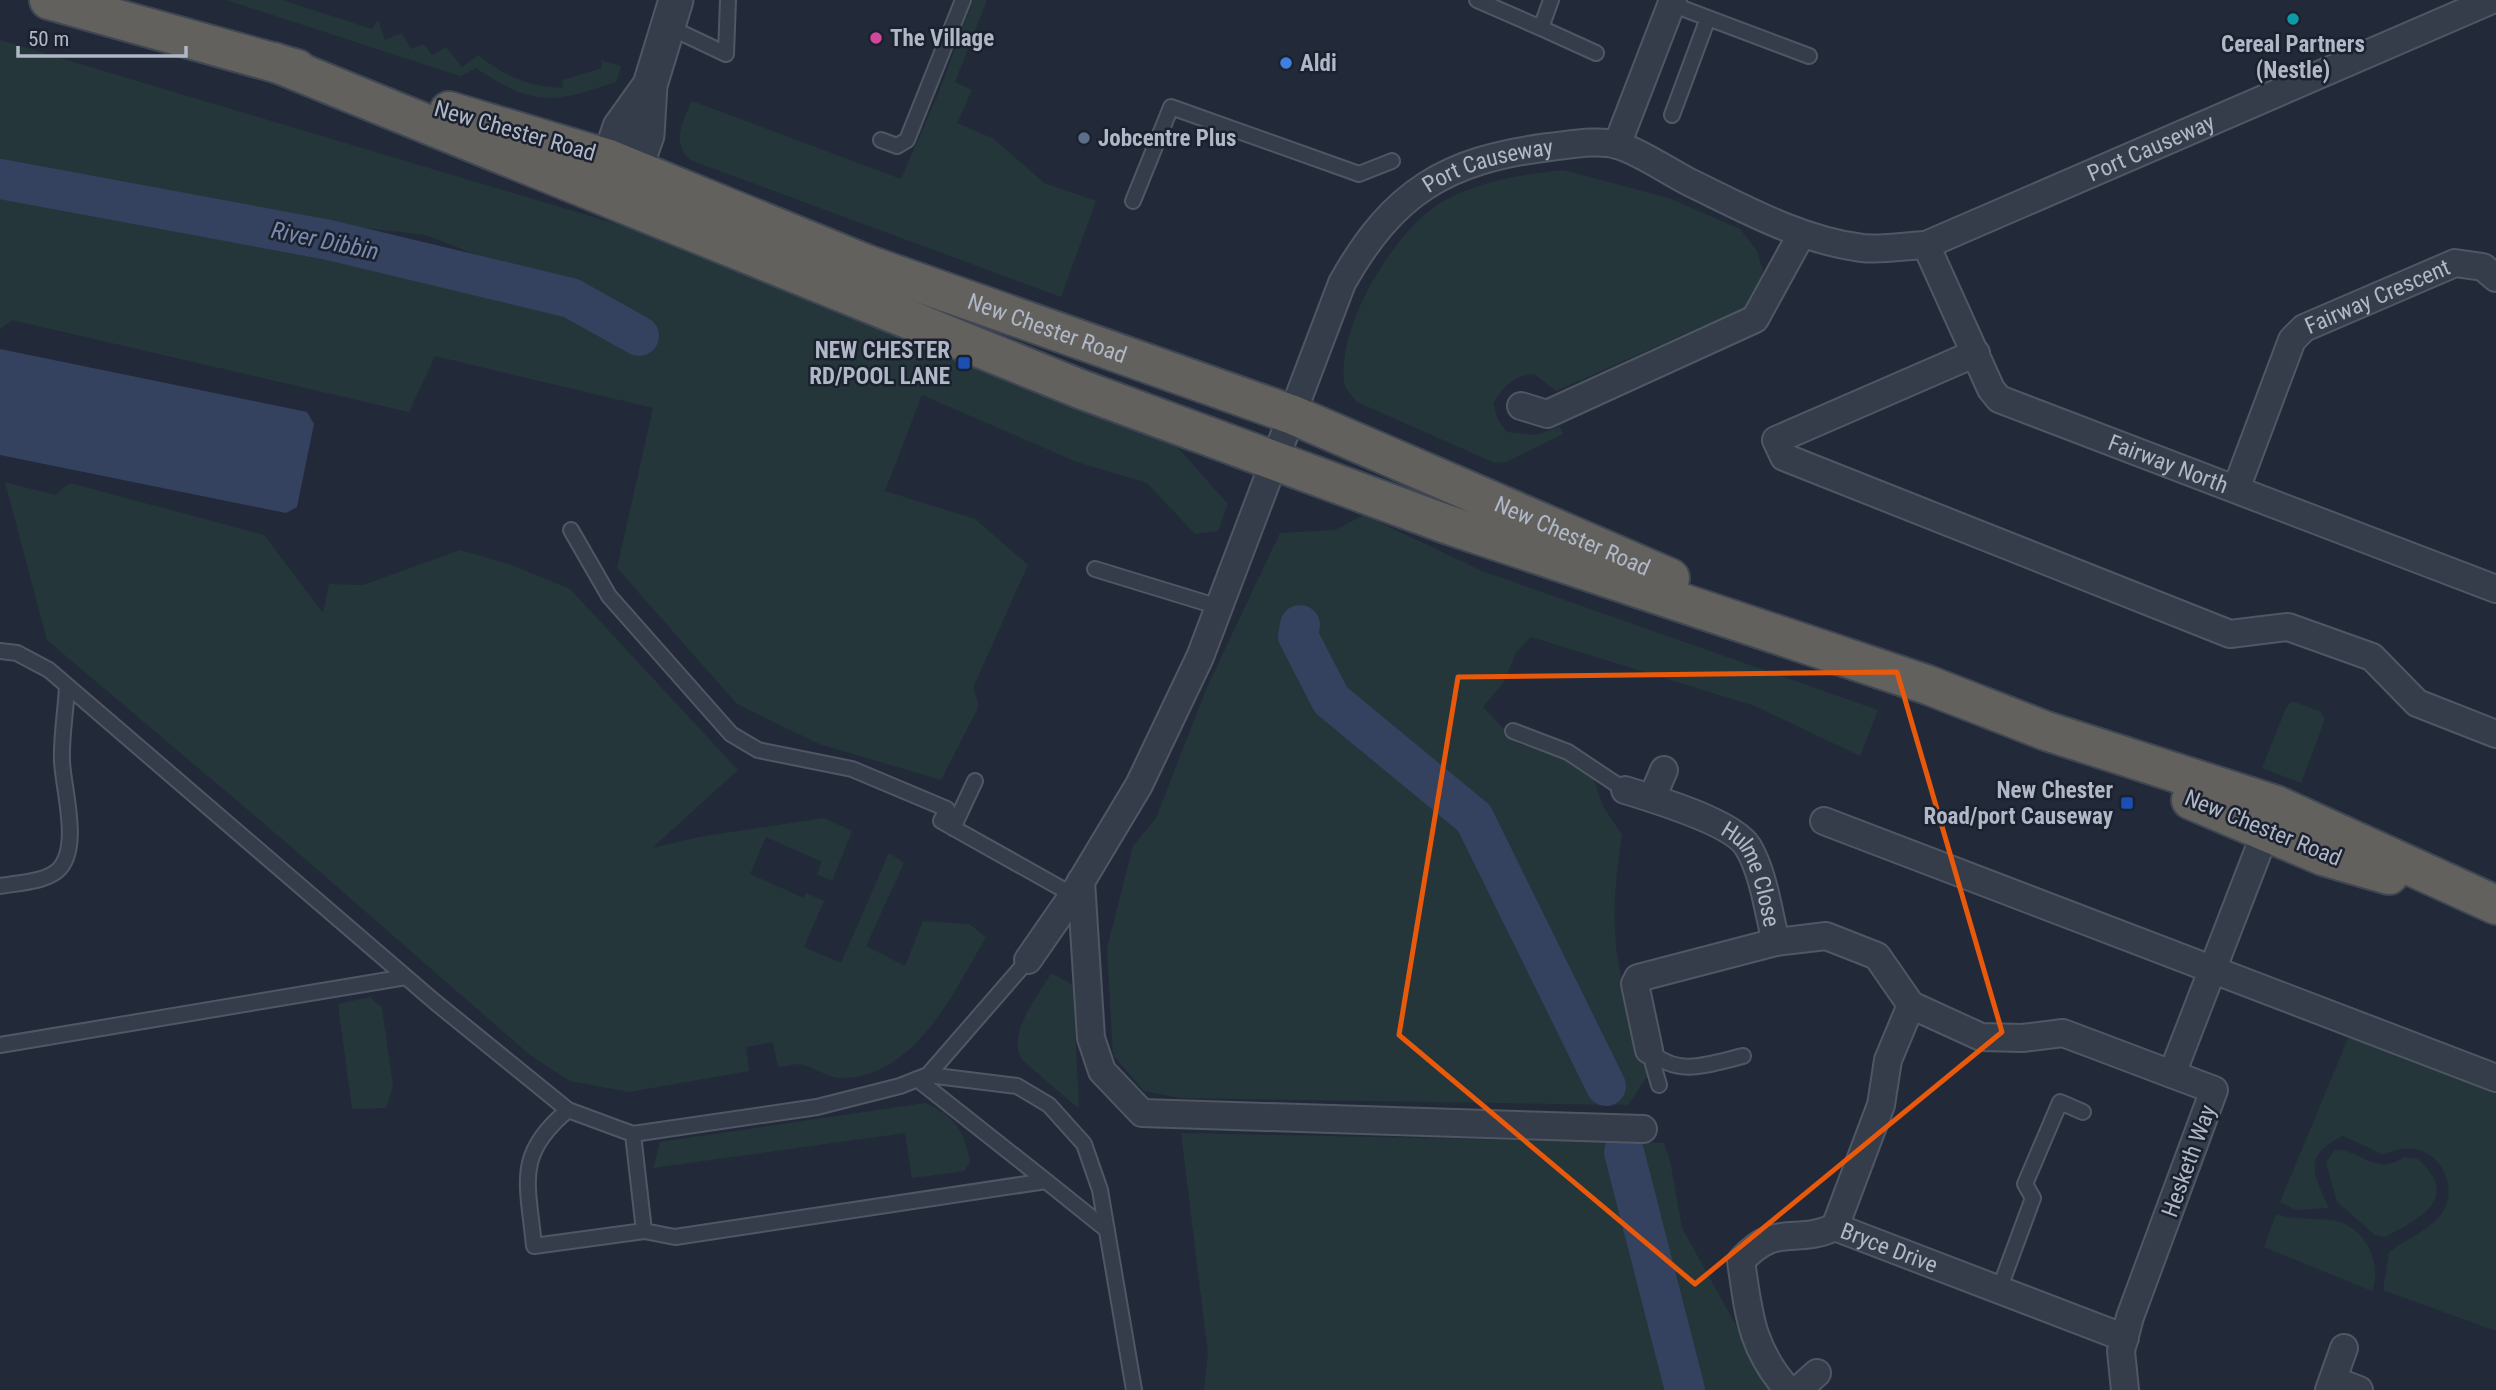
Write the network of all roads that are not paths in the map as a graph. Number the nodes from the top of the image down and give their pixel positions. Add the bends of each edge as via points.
1 (49, 0) edge
2 (728, 0) edge
3 (963, 0) edge
4 (1477, 0) edge
5 (1551, 0) edge
6 (2492, 0) edge
7 (1672, 2) edge
8 (673, 13) edge
9 (1708, 18) junction
10 (1541, 28) junction
11 (1596, 53) dead end
12 (1809, 56) dead end
13 (1672, 115) dead end
14 (881, 140) dead end
15 (1617, 145) junction
16 (1392, 161) dead end
17 (619, 175) junction
18 (1133, 201) dead end
19 (1801, 235) junction
20 (1926, 245) junction
21 (2496, 278) edge
22 (1976, 353) junction
23 (1521, 406) dead end
24 (1293, 415) junction
25 (1276, 460) junction
26 (2236, 489) junction
27 (571, 530) dead end
28 (1095, 569) dead end
29 (2496, 589) edge
30 (1219, 607) junction
31 (1801, 642) junction
32 (0, 651) edge
33 (67, 686) junction
34 (1513, 731) dead end
35 (2496, 734) edge
36 (1664, 770) dead end
37 (975, 781) dead end
38 (1625, 790) joint
39 (1652, 799) junction
40 (2271, 818) junction
41 (1824, 821) dead end
42 (953, 828) junction
43 (0, 886) edge
44 (1077, 888) junction
45 (2493, 904) edge
46 (1776, 942) junction
47 (1028, 960) joint
48 (2212, 970) junction
49 (406, 977) junction
50 (1911, 1005) junction
51 (0, 1045) edge
52 (1649, 1050) junction
53 (1743, 1056) dead end
54 (2172, 1074) junction
55 (923, 1077) junction
56 (2496, 1078) edge
57 (1659, 1085) dead end
58 (568, 1110) junction
59 (2084, 1112) dead end
60 (1643, 1129) dead end
61 (633, 1134) junction
62 (1046, 1181) junction
63 (1835, 1227) junction
64 (1107, 1230) junction
65 (644, 1231) junction
66 (1999, 1290) junction
67 (2125, 1338) junction
68 (2344, 1348) dead end
69 (1818, 1373) dead end
70 (1134, 1390) edge
71 (1788, 1390) edge
72 (1798, 1390) edge
73 (2125, 1390) edge
74 (2331, 1390) edge
75 (2359, 1390) edge

1 - 17 highway, New Chester Road via 274,62
2 - 8 lane via 726,54
3 - 14 lane via 907,140 897,146
4 - 10 lane
5 - 10 lane
6 - 20 street, Port Causeway
7 - 9 lane
7 - 15 street
8 - 17 street via 650,85 647,135
9 - 12 lane
9 - 13 lane
10 - 11 lane
15 - 19 street, Port Causeway
15 - 24 street, Port Causeway via 1575,144 1479,160 1430,183 1386,216 1364,243 1342,283
16 - 18 lane via 1359,174 1171,107
17 - 24 highway, New Chester Road
17 - 25 highway, New Chester Road via 1080,389
19 - 20 street, Port Causeway via 1864,248
19 - 23 street via 1755,319 1547,414
20 - 22 street, Fairway North
21 - 26 street, Fairway Crescent via 2483,267 2455,263 2304,328 2292,340
22 - 26 street, Fairway North via 1991,389 2010,405
22 - 35 street via 1776,440 1784,457 2230,634 2288,627 2372,657 2417,703
24 - 25 street, Port Causeway
24 - 31 highway, New Chester Road via 1628,557
25 - 30 street, Port Causeway
25 - 31 highway, New Chester Road via 1446,524
26 - 29 street, Fairway North
27 - 42 lane via 610,596 731,734 758,750 852,769 947,809 941,821
28 - 30 lane
30 - 44 street, Port Causeway via 1139,785
31 - 40 highway, New Chester Road via 2046,730 2214,811
32 - 33 lane via 17,653
33 - 43 lane via 62,762 69,851 58,871
33 - 49 lane
34 - 38 lane via 1568,752
36 - 39 street
37 - 42 lane
38 - 39 street, Hulme Close
39 - 46 street, Hulme Close via 1699,816 1746,844
40 - 45 highway, New Chester Road via 2323,856
40 - 48 street
41 - 48 street
42 - 44 lane
44 - 47 street, Port Causeway
44 - 60 street via 1091,1038 1102,1071 1142,1113
46 - 50 street, Hulme Close via 1826,936 1877,956
46 - 52 street via 1638,978 1635,984
47 - 55 lane
48 - 54 street
48 - 56 street
49 - 51 lane
49 - 58 lane
50 - 54 street via 1981,1037 2063,1033
50 - 63 street, Bryce Drive via 1888,1060 1881,1105
52 - 53 lane via 1686,1068
52 - 57 lane
54 - 67 street, Hesketh Way via 2214,1090
55 - 61 lane via 817,1107
55 - 62 lane
55 - 64 lane via 1017,1086 1049,1105 1084,1144
58 - 61 lane
58 - 65 lane via 544,1130 527,1169 534,1246
59 - 66 lane via 2060,1102 2025,1184 2033,1198
61 - 65 lane
62 - 64 lane
62 - 65 lane via 676,1237
63 - 66 street, Bryce Drive
63 - 71 street via 1807,1236 1774,1235 1741,1262 1758,1348
64 - 70 lane
66 - 67 street, Bryce Drive
67 - 73 street, Hesketh Way via 2121,1351
68 - 74 street
69 - 72 street
74 - 75 street via 2346,1385

